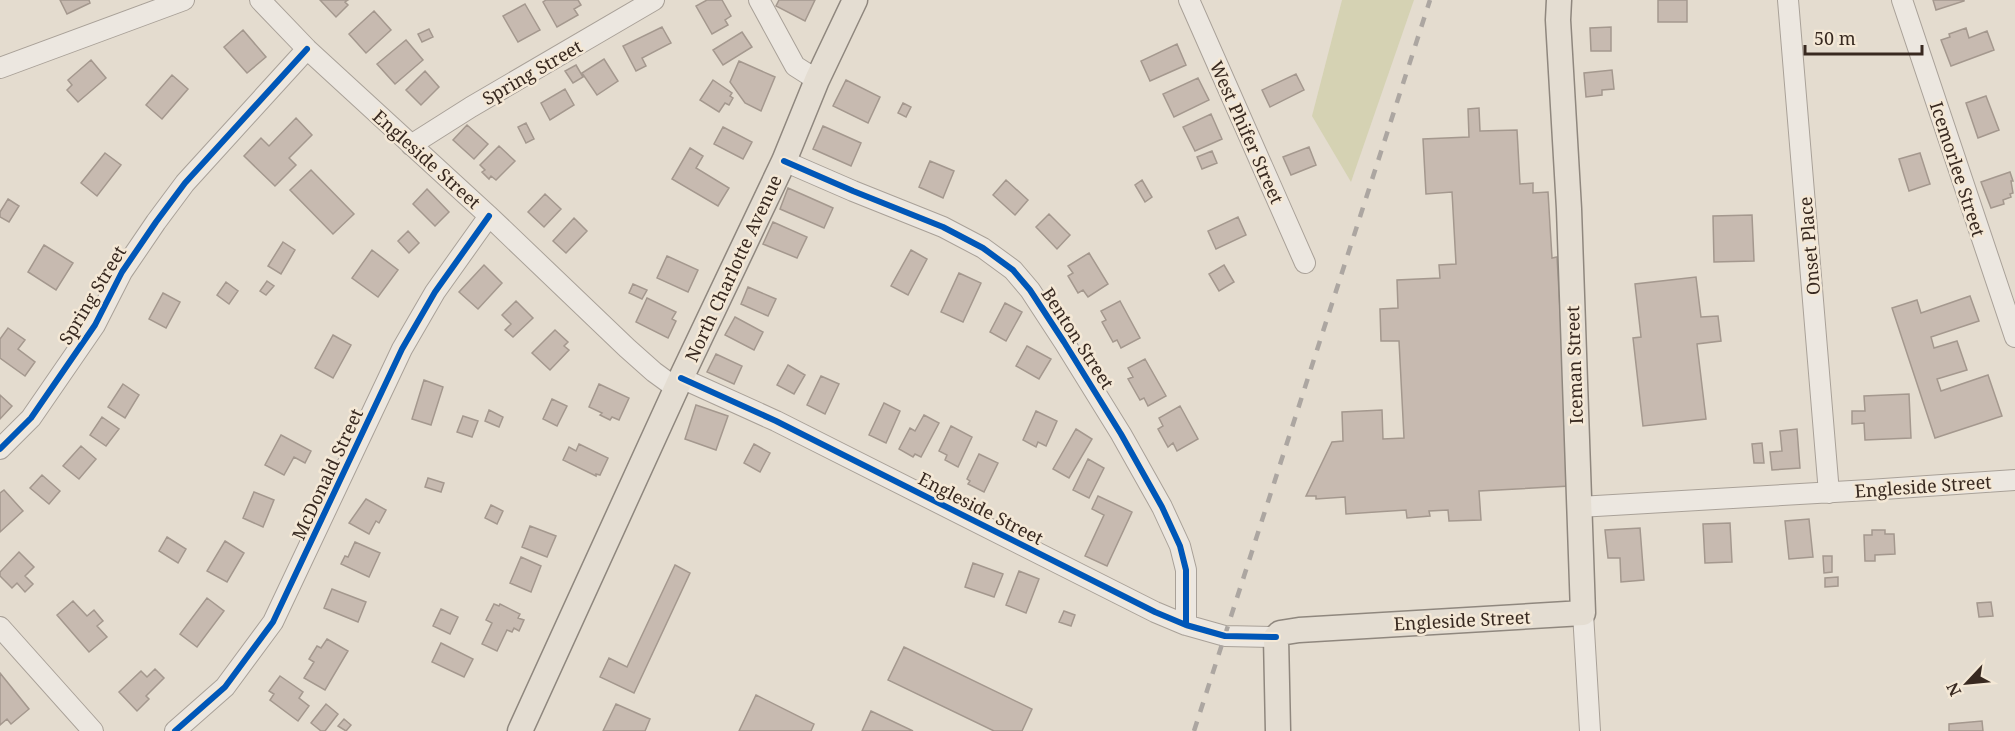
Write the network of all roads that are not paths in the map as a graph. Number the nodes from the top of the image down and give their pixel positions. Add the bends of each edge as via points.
1 (184, 0) edge
2 (260, 0) edge
3 (654, 0) edge
4 (759, 0) edge
5 (855, 0) edge
6 (1189, 0) edge
7 (1559, 0) edge
8 (1788, 0) edge
9 (1902, 0) edge
10 (307, 49) junction
11 (0, 68) edge
12 (817, 80) junction
13 (411, 145) junction
14 (784, 160) junction
15 (489, 216) junction
16 (1305, 263) dead end
17 (2015, 337) edge
18 (678, 383) junction
19 (0, 449) edge
20 (2015, 480) edge
21 (1829, 493) junction
22 (1579, 507) junction
23 (1583, 613) junction
24 (1186, 625) junction
25 (0, 627) edge
26 (1276, 637) junction
27 (93, 731) edge
28 (176, 731) edge
29 (520, 731) edge
30 (1278, 731) edge
31 (1590, 731) edge

1 - 11 street
2 - 10 street, Engleside Street
3 - 13 street, Spring Street
4 - 12 street via 795,66
5 - 12 main road, North Charlotte Avenue
6 - 16 street, West Phifer Street
7 - 22 main road, Iceman Street
8 - 21 street, Onset Place
9 - 17 street, Icemorlee Street
10 - 13 street, Engleside Street
10 - 19 street, Spring Street via 185,183 122,272 96,324 31,418
12 - 14 main road, North Charlotte Avenue
13 - 15 street, Engleside Street
14 - 18 main road, North Charlotte Avenue
14 - 24 street, Benton Street via 943,227 1013,270 1030,290 1122,434 1162,507 1186,570
15 - 18 street, Engleside Street via 654,372
15 - 28 street, McDonald Street via 435,292 402,349 273,622 225,687
18 - 24 street, Engleside Street via 776,421
18 - 29 main road, North Charlotte Avenue
20 - 21 street, Engleside Street
21 - 22 street, Engleside Street
22 - 23 main road, Iceman Street
23 - 26 main road, Engleside Street via 1299,630
23 - 31 street, Iceman Street
24 - 26 street, Engleside Street via 1225,636
25 - 27 street
26 - 30 main road

